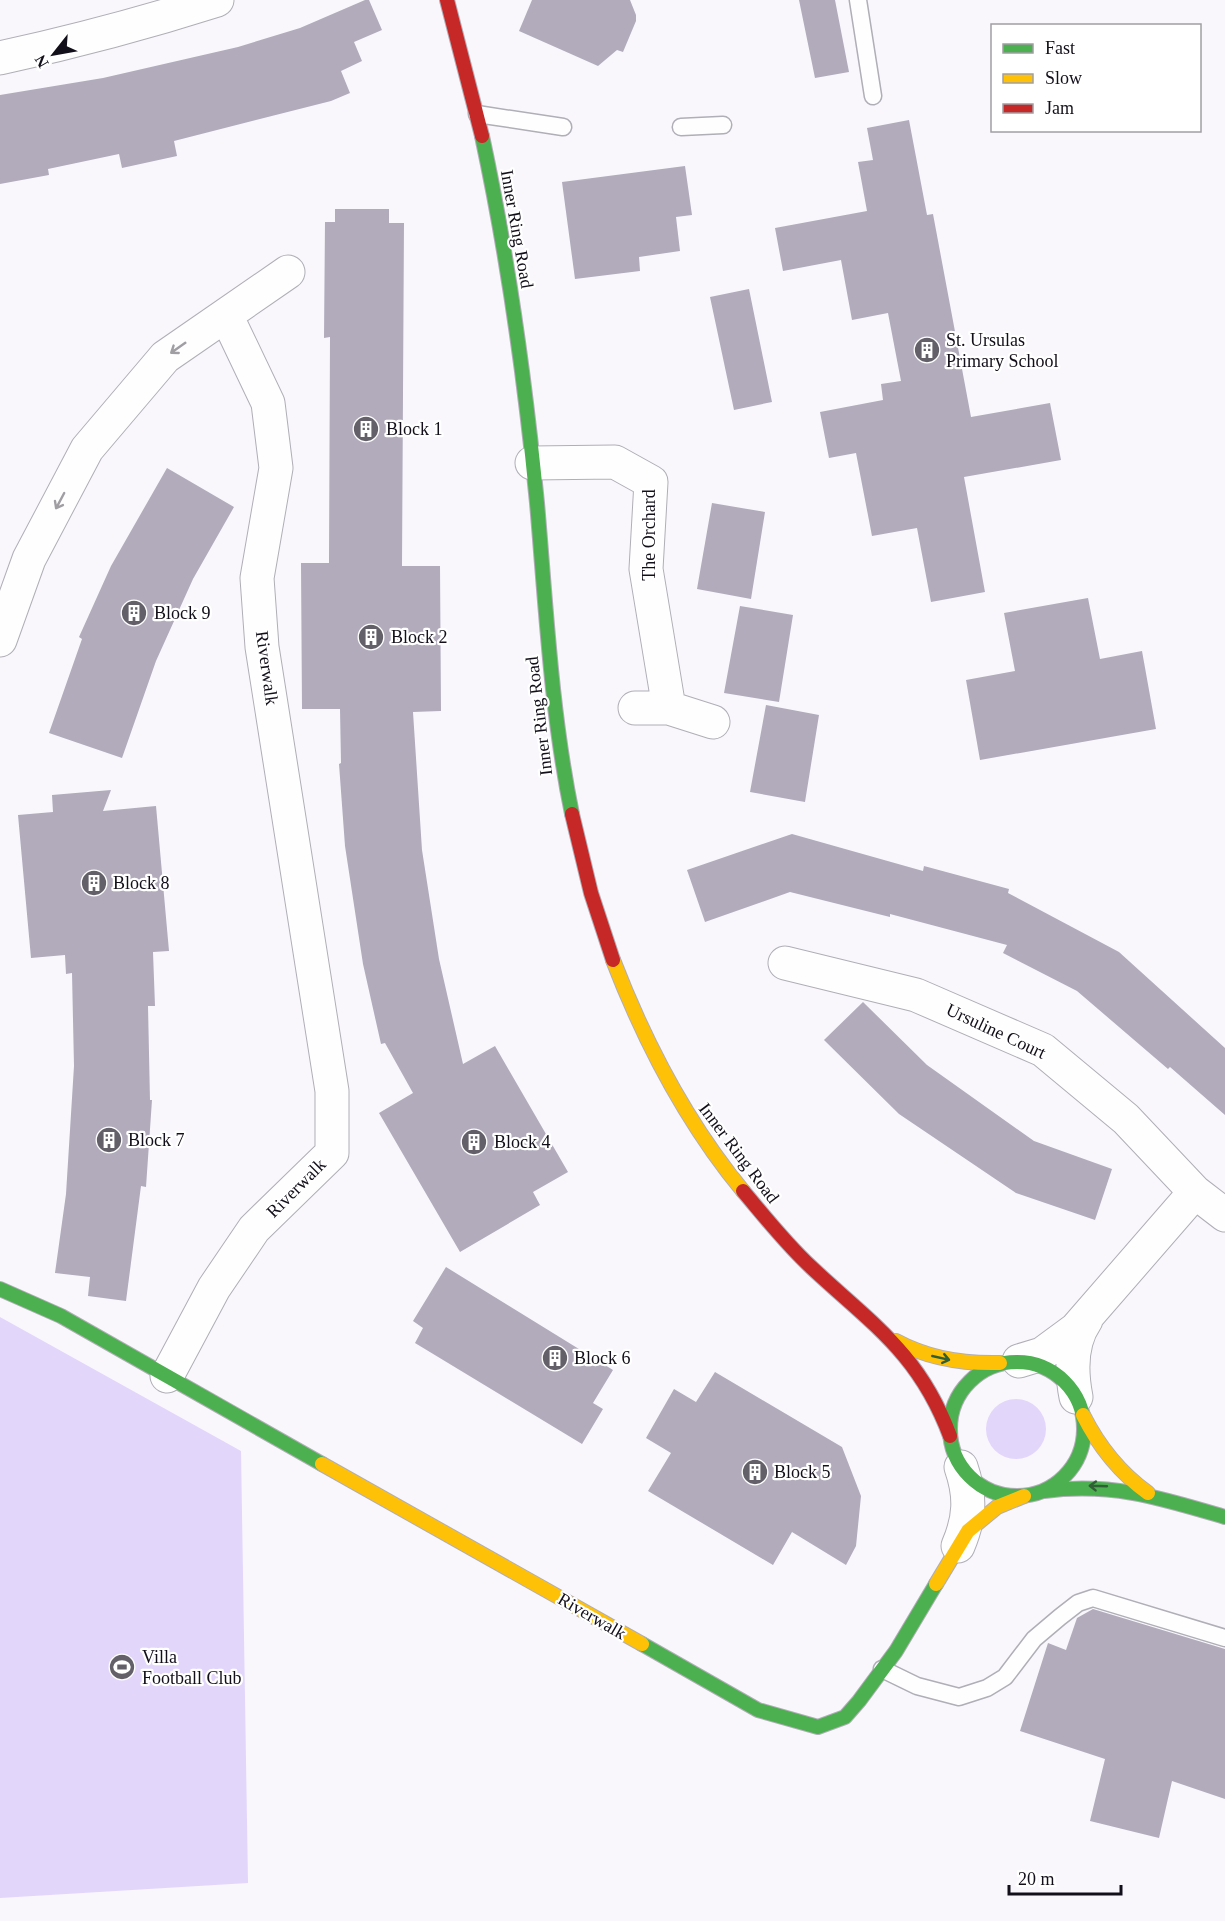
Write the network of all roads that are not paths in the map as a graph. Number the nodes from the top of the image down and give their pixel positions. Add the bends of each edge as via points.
1 (217, 0) edge
2 (447, 0) edge
3 (858, 0) edge
4 (0, 58) edge
5 (873, 96) dead end
6 (477, 114) junction
7 (723, 124) dead end
8 (563, 127) dead end
9 (681, 127) dead end
10 (288, 272) dead end
11 (226, 315) junction
12 (532, 463) junction
13 (0, 640) edge
14 (635, 708) dead end
15 (669, 708) junction
16 (712, 722) dead end
17 (785, 963) dead end
18 (1195, 1192) junction
19 (1225, 1215) edge
20 (0, 1289) edge
21 (1090, 1314) junction
22 (887, 1336) junction
23 (1011, 1362) junction
24 (167, 1376) junction
25 (1079, 1406) junction
26 (950, 1436) junction
27 (961, 1467) junction
28 (1042, 1491) junction
29 (1024, 1496) junction
30 (1153, 1496) junction
31 (1225, 1517) edge
32 (958, 1546) junction
33 (1225, 1638) edge
34 (882, 1669) junction

1 - 4 street
2 - 6 main road, Inner Ring Road
3 - 5 lane
6 - 8 lane
6 - 12 main road, Inner Ring Road via 504,251
7 - 9 lane
10 - 11 street
11 -> 13 street via 165,357 87,449 29,559
11 - 24 street, Riverwalk via 268,403 276,468 257,578 262,647 332,1091 332,1153 254,1229 214,1288
12 - 15 street, The Orchard via 615,462 651,482 646,569
12 - 22 main road, Inner Ring Road via 554,701 566,782 596,908 629,1003 668,1082 726,1171 799,1256
14 - 15 street
15 - 16 street
17 - 18 street, Ursuline Court via 916,995 1043,1050 1126,1119
18 - 19 street, Ursuline Court
18 - 21 street
20 - 24 main road, Riverwalk via 61,1316
21 - 23 street via 1042,1354
21 - 25 street via 1074,1348 1072,1372
22 -> 23 main road, Inner Ring Road via 911,1350 938,1358
22 - 26 main road, Inner Ring Road via 927,1384
23 - 25 main road via 1051,1370 1065,1382
23 - 26 main road via 987,1368 962,1389 954,1403
24 - 34 main road, Riverwalk via 758,1710 818,1727 844,1717
25 - 28 main road via 1083,1434 1080,1452 1058,1482
25 - 30 main road via 1106,1455 1126,1478
26 - 27 main road
27 - 29 main road via 987,1489
27 - 32 street via 969,1502 968,1520
28 - 29 main road
30 -> 28 main road via 1105,1486
29 - 32 main road, Riverwalk via 986,1514
30 - 31 main road
32 - 34 main road, Riverwalk
33 - 34 lane via 1093,1598 1078,1603 1060,1617 1035,1639 1005,1677 987,1688 959,1697 917,1686

